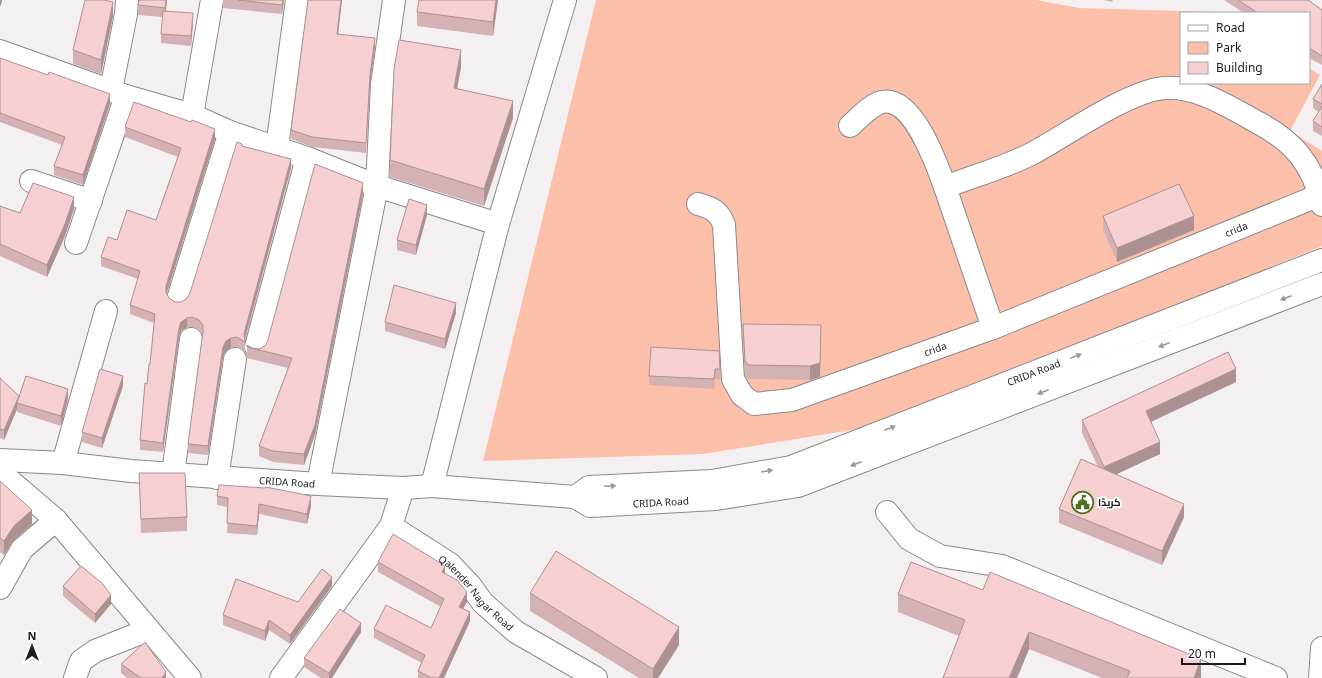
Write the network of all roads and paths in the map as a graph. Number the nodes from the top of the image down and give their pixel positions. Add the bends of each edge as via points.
1 (127, 0) edge
2 (212, 0) edge
3 (297, 0) edge
4 (394, 0) edge
5 (565, 0) edge
6 (0, 51) edge
7 (118, 93) junction
8 (192, 116) junction
9 (850, 126) dead end
10 (230, 132) junction
11 (277, 147) junction
12 (308, 158) junction
13 (31, 181) dead end
14 (377, 186) junction
15 (945, 187) junction
16 (1321, 200) edge
17 (90, 201) junction
18 (698, 204) dead end
19 (498, 224) junction
20 (76, 243) dead end
21 (1322, 260) edge
22 (1322, 284) edge
23 (178, 299) dead end
24 (106, 311) dead end
25 (993, 328) junction
26 (191, 339) dead end
27 (256, 347) edge
28 (235, 359) dead end
29 (0, 460) edge
30 (63, 463) junction
31 (0, 472) edge
32 (173, 474) junction
33 (217, 478) junction
34 (318, 484) junction
35 (746, 485) junction
36 (432, 486) junction
37 (403, 488) junction
38 (887, 512) dead end
39 (56, 520) junction
40 (391, 526) junction
41 (0, 588) edge
42 (148, 630) junction
43 (1322, 648) edge
44 (75, 678) edge
45 (190, 678) edge
46 (281, 678) edge
47 (596, 678) edge
48 (1276, 678) edge
49 (1320, 678) edge

1 - 7 street
2 - 8 street
3 - 11 street
4 - 14 street via 382,85
5 - 19 street
6 - 7 street
7 - 8 street
7 - 17 street
8 - 10 street
9 - 15 street via 876,104 892,102 902,108 917,127
10 - 11 street
10 - 23 street
11 - 12 street
12 - 14 street
12 - 27 street
13 - 17 street
14 - 19 street
14 - 34 street
15 - 16 street via 1034,153 1134,96 1164,88 1186,89 1266,126 1300,154 1314,178
15 - 25 street
16 - 25 street, crida
17 - 20 street
18 - 25 street, crida via 713,208 721,215 724,225 733,379 742,395 754,404 792,400
19 - 36 street
35 -> 21 street, CRIDA Road
22 -> 35 street, CRIDA Road via 798,486
24 - 30 street
26 - 32 street
28 - 33 street
29 - 30 street, CRIDA Road
30 - 32 street, CRIDA Road
31 - 39 street
32 - 33 street, CRIDA Road
33 - 34 street, CRIDA Road
34 - 37 street, CRIDA Road
35 - 36 street, CRIDA Road via 712,481 589,487 575,497
36 - 37 street, CRIDA Road
37 - 40 street
38 - 48 street via 909,539 940,556 1002,566
39 - 41 street via 22,549
39 - 42 street
40 - 46 street
40 - 47 street, Qalender Nagar Road via 450,564 483,603 516,632
42 - 44 street via 95,651 81,661
42 - 45 street
43 - 49 street

